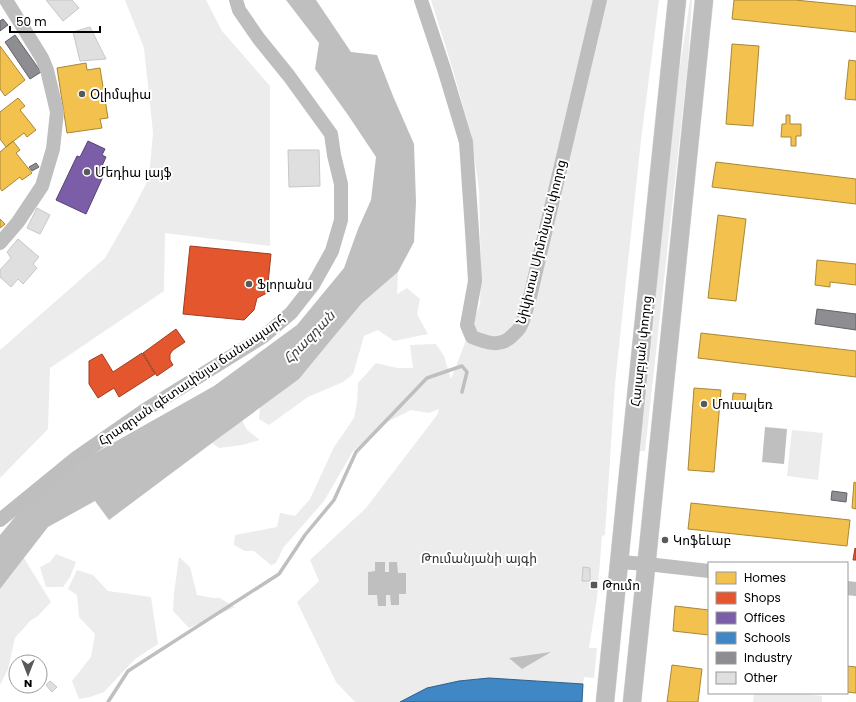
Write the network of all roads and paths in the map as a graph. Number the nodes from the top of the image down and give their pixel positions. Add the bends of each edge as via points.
1 (6, 0) edge
2 (236, 0) edge
3 (421, 0) edge
4 (600, 0) edge
5 (677, 0) edge
6 (704, 0) edge
7 (0, 243) edge
8 (0, 520) edge
9 (619, 562) junction
10 (647, 564) junction
11 (708, 571) edge
12 (605, 702) edge
13 (632, 702) edge

1 - 7 street via 42,58 57,112 53,149 42,186 18,222
2 - 8 street, Հրազդան գետափնյա ճանապարհ via 239,10 259,39 331,134 341,184 341,220 332,251 313,285 292,313 264,336 145,410 76,458
3 - 4 street, Նիկիտա Սիմոնյան փողոց via 466,142 475,281 467,325 472,337 492,344 509,340 521,327
5 - 9 main road, Հալաբյան փողոց
6 - 10 main road, Հալաբյան փողոց
9 - 10 street
9 - 12 main road, Հալաբյան փողոց
10 - 11 street
10 - 13 main road, Հալաբյան փողոց

